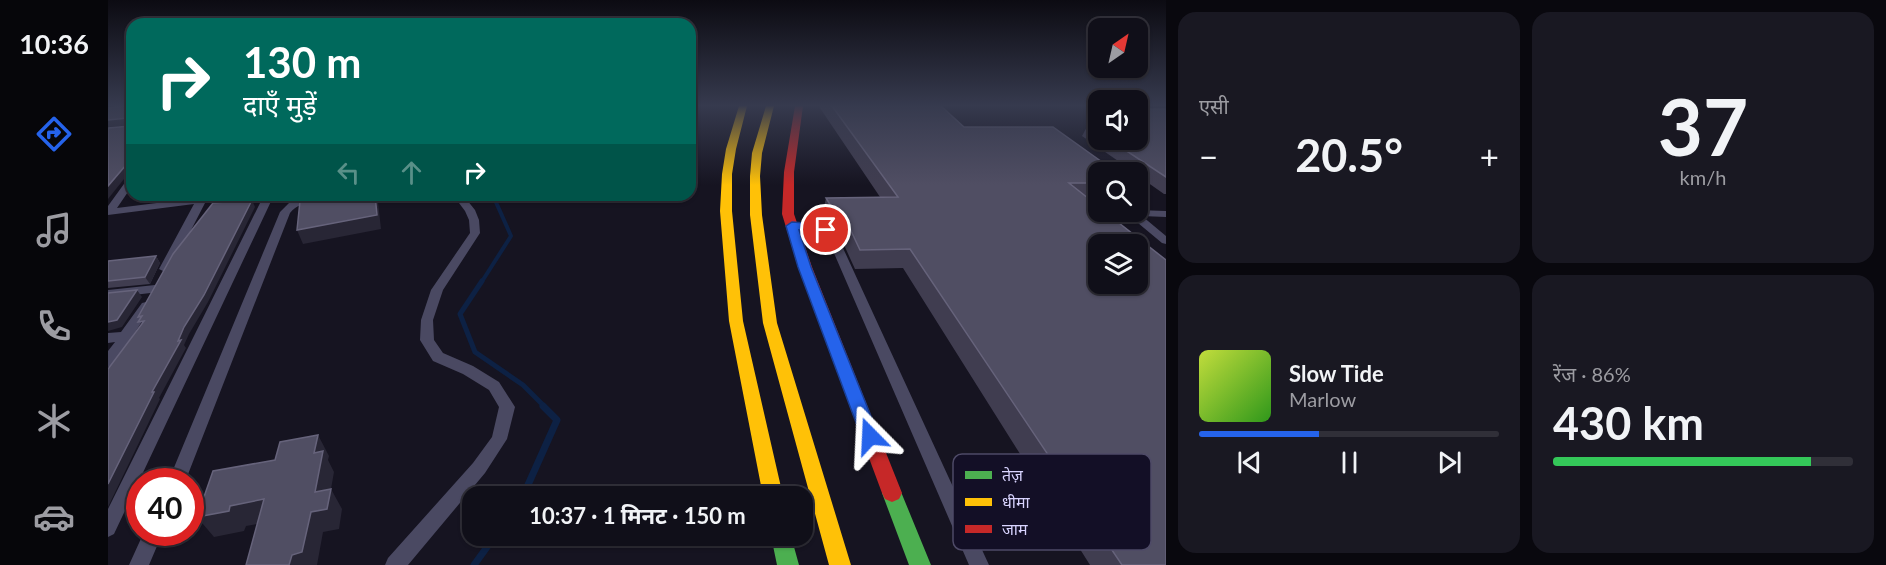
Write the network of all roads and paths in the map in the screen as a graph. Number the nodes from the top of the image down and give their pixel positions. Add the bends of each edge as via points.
1 (736, 132) edge
2 (763, 132) edge
3 (795, 132) edge
4 (126, 186) edge
5 (121, 192) junction
6 (108, 194) edge
7 (193, 201) edge
8 (200, 201) edge
9 (266, 201) edge
10 (301, 201) edge
11 (463, 201) edge
12 (108, 212) edge
13 (1166, 214) edge
14 (792, 226) junction
15 (1166, 241) edge
16 (155, 289) junction
17 (108, 294) edge
18 (127, 336) junction
19 (108, 338) edge
20 (108, 362) edge
21 (182, 468) edge
22 (771, 486) edge
23 (953, 507) edge
24 (108, 528) edge
25 (148, 546) edge
26 (783, 546) edge
27 (972, 550) edge
28 (139, 565) edge
29 (395, 565) edge
30 (788, 565) edge
31 (840, 565) edge
32 (920, 565) edge
33 (979, 565) edge

1 - 22 main road via 727,174 726,212 736,321
2 - 31 main road via 755,176 756,215 770,323
3 - 14 main road via 789,172 788,214
4 - 5 street
5 - 6 street
5 - 12 street
7 - 12 street
8 - 16 street
9 - 24 street
10 - 21 street via 285,212
11 - 29 street via 474,220 475,232 437,290 427,320 427,340 438,357 494,386 507,407 499,439 479,468
13 - 15 street via 1131,213
14 - 23 street via 819,228 832,235
14 - 32 main road via 808,278
16 - 17 street
16 - 18 street
18 - 19 street
18 - 20 street
25 - 28 street
26 - 30 main road
27 - 33 street

